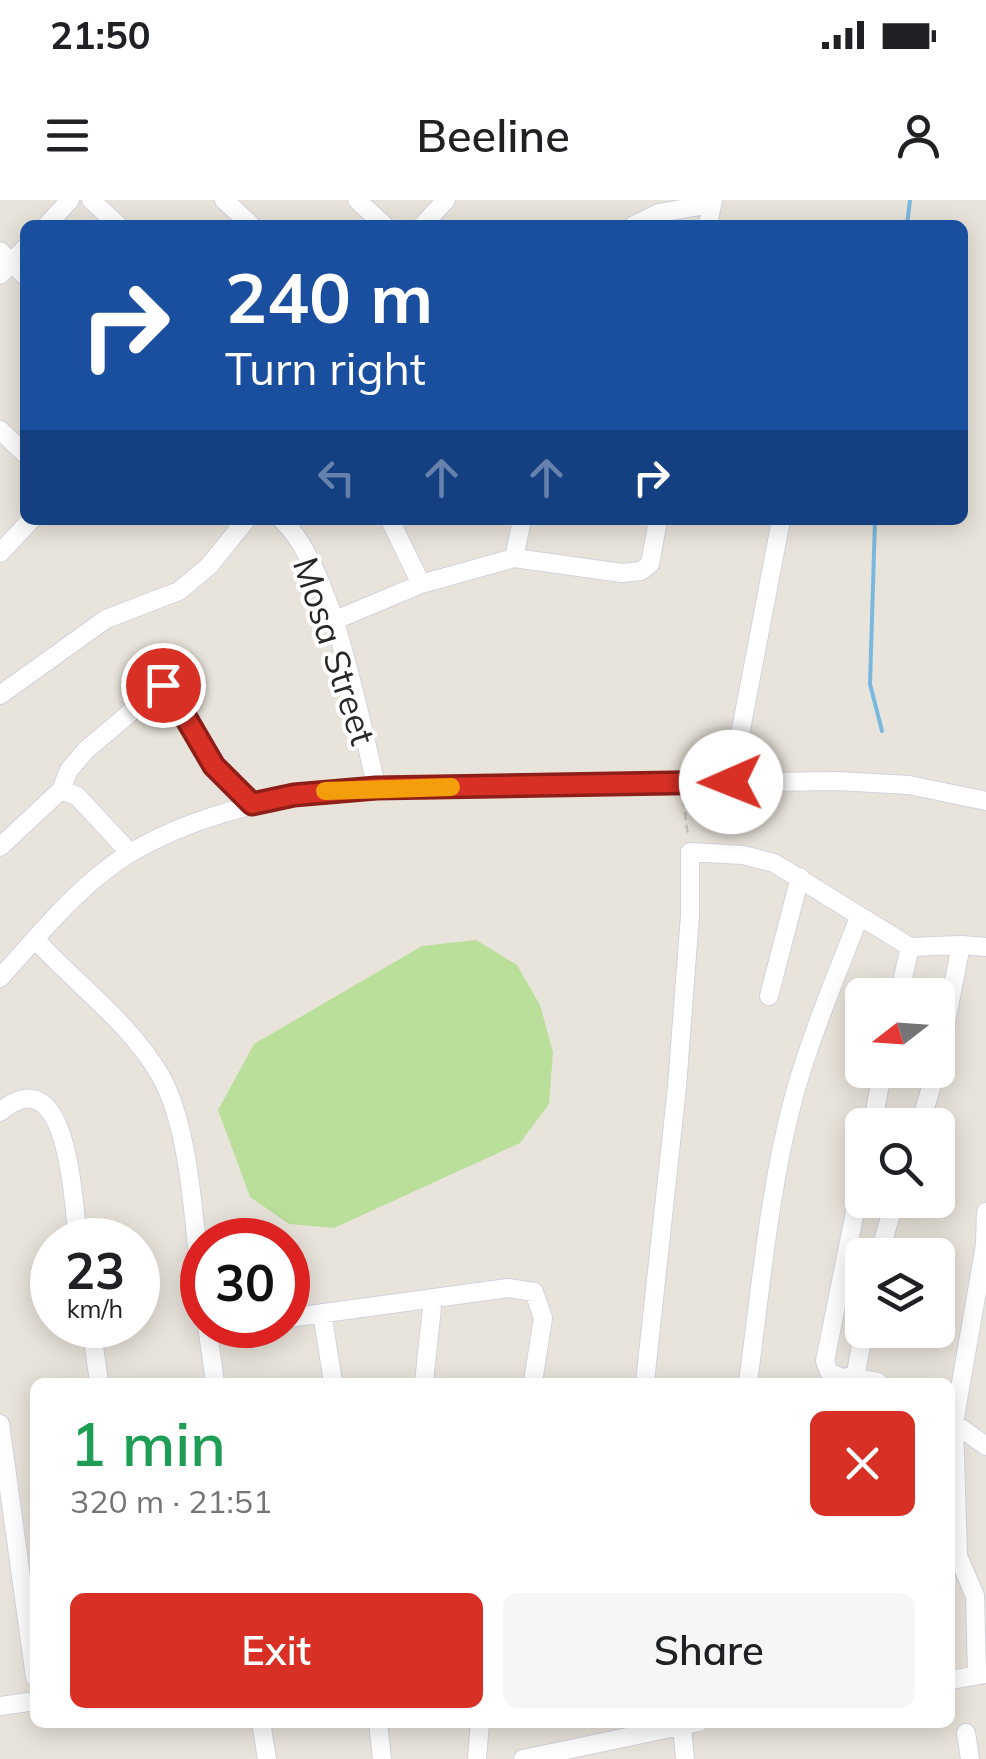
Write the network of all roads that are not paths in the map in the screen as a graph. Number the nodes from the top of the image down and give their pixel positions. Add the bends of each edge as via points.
1 (70, 200) edge
2 (91, 200) edge
3 (224, 200) edge
4 (358, 200) edge
5 (446, 200) edge
6 (712, 202) edge
7 (52, 220) edge
8 (113, 220) edge
9 (246, 220) edge
10 (379, 220) edge
11 (428, 220) edge
12 (645, 220) edge
13 (0, 430) edge
14 (20, 449) edge
15 (26, 525) edge
16 (242, 525) edge
17 (286, 525) edge
18 (392, 525) edge
19 (521, 525) edge
20 (657, 525) edge
21 (780, 525) edge
22 (0, 553) edge
23 (514, 558) junction
24 (422, 584) junction
25 (333, 621) junction
26 (0, 694) edge
27 (731, 782) junction
28 (376, 788) junction
29 (61, 790) junction
30 (986, 801) edge
31 (252, 804) junction
32 (0, 848) edge
33 (130, 853) junction
34 (800, 877) junction
35 (859, 917) junction
36 (36, 940) junction
37 (962, 945) junction
38 (910, 947) junction
39 (986, 947) edge
40 (0, 978) edge
41 (903, 978) edge
42 (955, 979) edge
43 (769, 996) dead end
44 (0, 1112) edge
45 (986, 1212) edge
46 (74, 1218) edge
47 (192, 1218) edge
48 (854, 1218) edge
49 (433, 1298) junction
50 (322, 1313) junction
51 (310, 1315) edge
52 (94, 1348) edge
53 (210, 1348) edge
54 (857, 1348) edge
55 (98, 1378) edge
56 (214, 1378) edge
57 (332, 1378) edge
58 (424, 1378) edge
59 (534, 1378) edge
60 (645, 1378) edge
61 (749, 1378) edge
62 (842, 1378) edge
63 (844, 1378) edge
64 (955, 1387) edge
65 (955, 1423) edge
66 (0, 1424) edge
67 (986, 1446) edge
68 (955, 1456) edge
69 (29, 1592) edge
70 (982, 1674) edge
71 (955, 1679) edge
72 (30, 1702) edge
73 (0, 1706) edge
74 (262, 1728) edge
75 (379, 1728) edge
76 (479, 1728) edge
77 (676, 1728) edge
78 (689, 1728) edge
79 (966, 1733) dead end
80 (608, 1748) edge
81 (534, 1758) edge
82 (267, 1759) edge
83 (382, 1759) edge
84 (476, 1759) edge
85 (685, 1759) edge
86 (970, 1759) edge

1 - 7 street
2 - 8 street
3 - 9 street
4 - 10 street
5 - 11 street
6 - 12 street
13 - 14 street
15 - 22 street
16 - 26 street via 178,591 106,619
17 - 25 street, Mosa Street via 302,544
18 - 24 street
19 - 23 street
20 - 23 street via 650,564 641,571
21 - 27 street
23 - 24 street
24 - 25 street
25 - 28 street, Mosa Street
27 - 28 street
27 - 30 street via 885,782
28 - 31 street
29 - 31 street via 86,750 163,685 214,766
29 - 32 street
29 - 33 street via 77,796
31 - 33 street
33 - 36 street
34 - 35 street
34 - 43 street
34 - 60 street via 743,855 690,852 678,1086
35 - 38 street
35 - 61 street via 793,1100
36 - 40 street
36 - 47 street via 132,1038 167,1087
37 - 38 street
37 - 39 street
37 - 42 street
38 - 41 street
44 - 46 street via 30,1099 58,1119
45 - 64 street
48 - 62 street via 825,1361
49 - 50 street
49 - 58 street
49 - 59 street via 508,1288 534,1292 543,1318
50 - 51 street
50 - 57 street
52 - 55 street
53 - 56 street
54 - 63 street
65 - 67 street
66 - 69 street
68 - 70 street via 958,1556 975,1596
70 - 71 street
72 - 73 street
74 - 82 street
75 - 83 street
76 - 84 street
77 - 80 street
78 - 85 street
79 - 86 street
80 - 81 street

